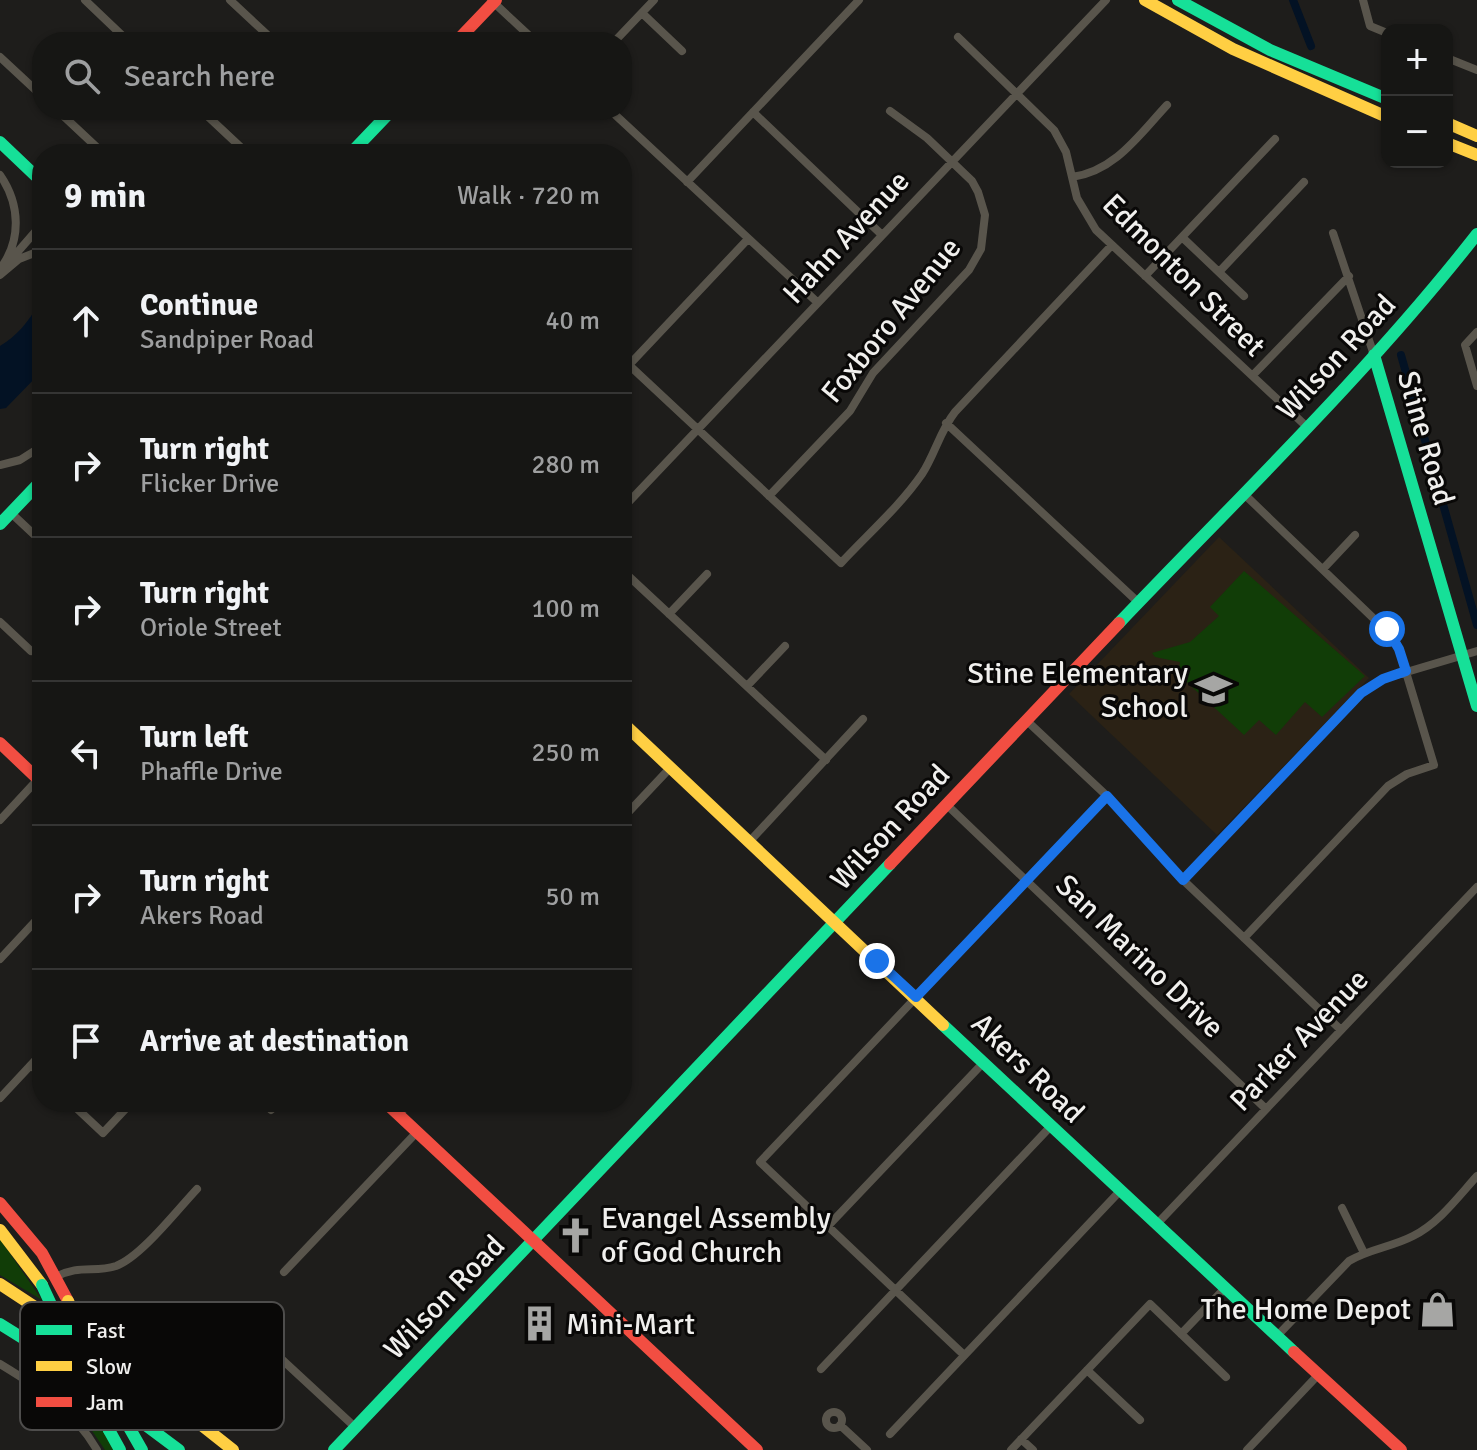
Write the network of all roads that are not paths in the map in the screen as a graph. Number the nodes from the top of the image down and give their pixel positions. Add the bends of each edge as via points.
1 (85, 0) edge
2 (230, 0) edge
3 (654, 0) edge
4 (859, 0) edge
5 (1106, 0) edge
6 (1145, 0) edge
7 (1178, 0) edge
8 (1363, 0) edge
9 (494, 1) edge
10 (642, 13) junction
11 (1381, 31) edge
12 (119, 32) edge
13 (264, 32) edge
14 (465, 32) edge
15 (526, 32) edge
16 (624, 32) edge
17 (958, 37) dead end
18 (682, 51) dead end
19 (0, 57) edge
20 (1453, 60) edge
21 (1477, 70) edge
22 (32, 87) edge
23 (1016, 92) junction
24 (1381, 96) edge
25 (1167, 105) dead end
26 (890, 111) dead end
27 (753, 112) junction
28 (1381, 114) edge
29 (68, 120) edge
30 (211, 120) edge
31 (382, 120) edge
32 (621, 120) edge
33 (1453, 126) edge
34 (1477, 136) edge
35 (1275, 139) dead end
36 (0, 142) edge
37 (93, 144) edge
38 (237, 144) edge
39 (360, 144) edge
40 (1453, 145) edge
41 (1477, 155) edge
42 (951, 160) junction
43 (32, 172) edge
44 (0, 175) edge
45 (1072, 177) junction
46 (687, 182) junction
47 (1304, 182) dead end
48 (1333, 233) dead end
49 (881, 234) junction
50 (1477, 234) edge
51 (32, 235) edge
52 (1183, 238) junction
53 (748, 239) junction
54 (1112, 245) junction
55 (32, 254) edge
56 (0, 272) edge
57 (1219, 272) junction
58 (1145, 276) junction
59 (1349, 276) junction
60 (1244, 296) dead end
61 (817, 302) junction
62 (1477, 332) edge
63 (1374, 355) junction
64 (632, 362) edge
65 (632, 368) edge
66 (1253, 375) junction
67 (1477, 386) edge
68 (946, 423) junction
69 (1306, 426) junction
70 (697, 429) junction
71 (32, 452) edge
72 (0, 465) edge
73 (32, 491) edge
74 (1243, 493) junction
75 (769, 496) junction
76 (632, 498) edge
77 (11, 513) junction
78 (0, 524) edge
79 (32, 533) edge
80 (1355, 535) dead end
81 (1323, 569) junction
82 (707, 574) dead end
83 (632, 579) edge
84 (1139, 603) junction
85 (669, 614) junction
86 (0, 622) edge
87 (785, 646) dead end
88 (31, 651) dead end
89 (1477, 651) edge
90 (1462, 655) junction
91 (1406, 671) junction
92 (747, 686) junction
93 (1477, 706) edge
94 (863, 719) dead end
95 (1027, 721) junction
96 (632, 731) edge
97 (0, 743) edge
98 (826, 760) junction
99 (671, 767) junction
100 (32, 771) edge
101 (32, 788) edge
102 (1107, 796) junction
103 (947, 805) junction
104 (632, 808) edge
105 (0, 820) edge
106 (750, 841) junction
107 (1183, 880) junction
108 (1027, 881) junction
109 (1477, 887) edge
110 (836, 922) junction
111 (32, 925) edge
112 (1244, 938) junction
113 (0, 959) edge
114 (916, 997) junction
115 (1341, 1030) junction
116 (984, 1062) junction
117 (31, 1065) edge
118 (0, 1098) edge
119 (1266, 1109) junction
120 (81, 1112) edge
121 (123, 1112) edge
122 (395, 1112) edge
123 (401, 1112) edge
124 (398, 1115) junction
125 (1051, 1126) junction
126 (417, 1132) junction
127 (1477, 1176) edge
128 (197, 1189) dead end
129 (1120, 1191) junction
130 (0, 1203) edge
131 (1342, 1208) dead end
132 (1156, 1225) junction
133 (828, 1226) junction
134 (0, 1230) edge
135 (534, 1241) junction
136 (1364, 1253) junction
137 (284, 1272) dead end
138 (56, 1277) junction
139 (0, 1284) edge
140 (1225, 1288) junction
141 (895, 1290) junction
142 (27, 1302) edge
143 (50, 1302) edge
144 (68, 1302) edge
145 (0, 1324) edge
146 (1181, 1334) junction
147 (1277, 1336) junction
148 (20, 1337) edge
149 (964, 1355) junction
150 (284, 1361) edge
151 (0, 1364) edge
152 (821, 1369) dead end
153 (1087, 1370) junction
154 (1319, 1374) junction
155 (1226, 1377) dead end
156 (20, 1378) edge
157 (1140, 1420) dead end
158 (840, 1425) dead end
159 (356, 1428) junction
160 (84, 1430) edge
161 (109, 1430) edge
162 (131, 1430) edge
163 (152, 1430) edge
164 (208, 1430) edge
165 (890, 1434) dead end
166 (1021, 1439) junction
167 (97, 1450) edge
168 (120, 1450) edge
169 (142, 1450) edge
170 (179, 1450) edge
171 (233, 1450) edge
172 (334, 1450) edge
173 (757, 1450) edge
174 (867, 1450) edge
175 (1011, 1450) edge
176 (1033, 1450) edge
177 (1247, 1450) edge
178 (1401, 1450) edge

1 - 12 street
2 - 13 street
3 - 10 street
4 - 27 street
5 - 23 street, Hahn Avenue
6 - 28 main road via 1257,62
7 - 24 main road via 1270,50
8 - 11 street via 1370,26
9 - 14 main road
9 - 15 street
10 - 16 street
10 - 18 street
17 - 23 street, Edmonton Street
19 - 22 street
20 - 21 street
23 - 42 street, Hahn Avenue
23 - 45 street, Edmonton Street via 1054,130
25 - 45 street via 1114,161
26 - 42 street, Foxboro Avenue
27 - 46 street
27 - 49 street
29 - 37 street
30 - 38 street
31 - 39 main road
32 - 46 street
33 - 34 main road
35 - 52 street
36 - 43 main road
40 - 41 main road
42 - 49 street, Hahn Avenue
42 - 75 street, Foxboro Avenue via 983,202 986,226 976,259 881,363 850,411
44 - 56 street via 16,219
45 - 54 street, Edmonton Street via 1082,210
46 - 53 street
47 - 57 street
48 - 59 street, Stine Road
49 - 61 street, Hahn Avenue
50 - 63 main road, Wilson Road
51 - 56 street
52 - 57 street
52 - 58 street
53 - 61 street
53 - 64 street
54 - 58 street, Edmonton Street
54 - 68 street
55 - 56 street
57 - 60 street
58 - 66 street, Edmonton Street
59 - 63 street, Stine Road
59 - 66 street
61 - 70 street, Hahn Avenue
62 - 67 street via 1465,345
63 - 69 main road, Wilson Road
63 - 90 main road, Stine Road
65 - 70 street
66 - 69 street, Edmonton Street
68 - 75 street via 916,482 841,563
68 - 84 street
69 - 74 main road, Wilson Road
70 - 75 street
70 - 76 street, Hahn Avenue
71 - 72 street
73 - 77 main road
74 - 81 street
74 - 84 main road, Wilson Road
77 - 78 main road
77 - 79 street
80 - 81 street
81 - 91 street via 1387,629
82 - 85 street
83 - 85 street
84 - 95 main road, Wilson Road
85 - 92 street
86 - 88 street
87 - 92 street
89 - 90 street
90 - 91 street
90 - 93 main road, Stine Road
91 - 107 street via 1361,693
91 - 112 street via 1434,765 1388,786
92 - 98 street
94 - 98 street
95 - 102 street
95 - 103 main road, Wilson Road
96 - 99 main road, Akers Road
97 - 100 main road
98 - 106 street
99 - 104 street
99 - 106 main road, Akers Road
101 - 105 street
102 - 107 street
102 - 108 street
103 - 108 street, San Marino Drive
103 - 110 main road, Wilson Road
106 - 110 main road, Akers Road
107 - 112 street
108 - 114 street
108 - 119 street, San Marino Drive
109 - 115 street, Parker Avenue
110 - 114 main road, Akers Road
110 - 135 main road, Wilson Road
111 - 113 street
112 - 115 street
114 - 116 main road, Akers Road
114 - 133 street via 760,1162
115 - 119 street, Parker Avenue
116 - 125 main road, Akers Road
116 - 133 street
117 - 118 street
119 - 132 street, Parker Avenue
120 - 121 street via 103,1133
122 - 124 main road
123 - 124 street
124 - 126 main road
125 - 129 main road, Akers Road
125 - 141 street
126 - 135 main road
126 - 137 street
127 - 136 street via 1427,1228
128 - 138 street via 125,1261 106,1268 76,1268
129 - 132 main road, Akers Road
129 - 149 street
130 - 138 main road
131 - 136 street
132 - 140 main road, Akers Road
133 - 141 street
134 - 143 main road, bridge
135 - 159 main road, Wilson Road
135 - 173 main road
136 - 147 street via 1337,1271
138 - 144 main road, bridge
139 - 142 main road
140 - 146 street
140 - 147 main road, Akers Road
141 - 149 street
141 - 152 street
145 - 148 main road
146 - 153 street via 1150,1304
146 - 155 street
147 - 154 main road, Akers Road
149 - 165 street
150 - 159 street
151 - 156 street
153 - 157 street
153 - 166 street
154 - 177 street
154 - 178 main road, Akers Road
158 - 174 street
159 - 172 main road, Wilson Road
160 - 167 street
161 - 168 main road, bridge
162 - 169 main road, bridge
163 - 170 main road
164 - 171 main road
166 - 175 street
166 - 176 street

